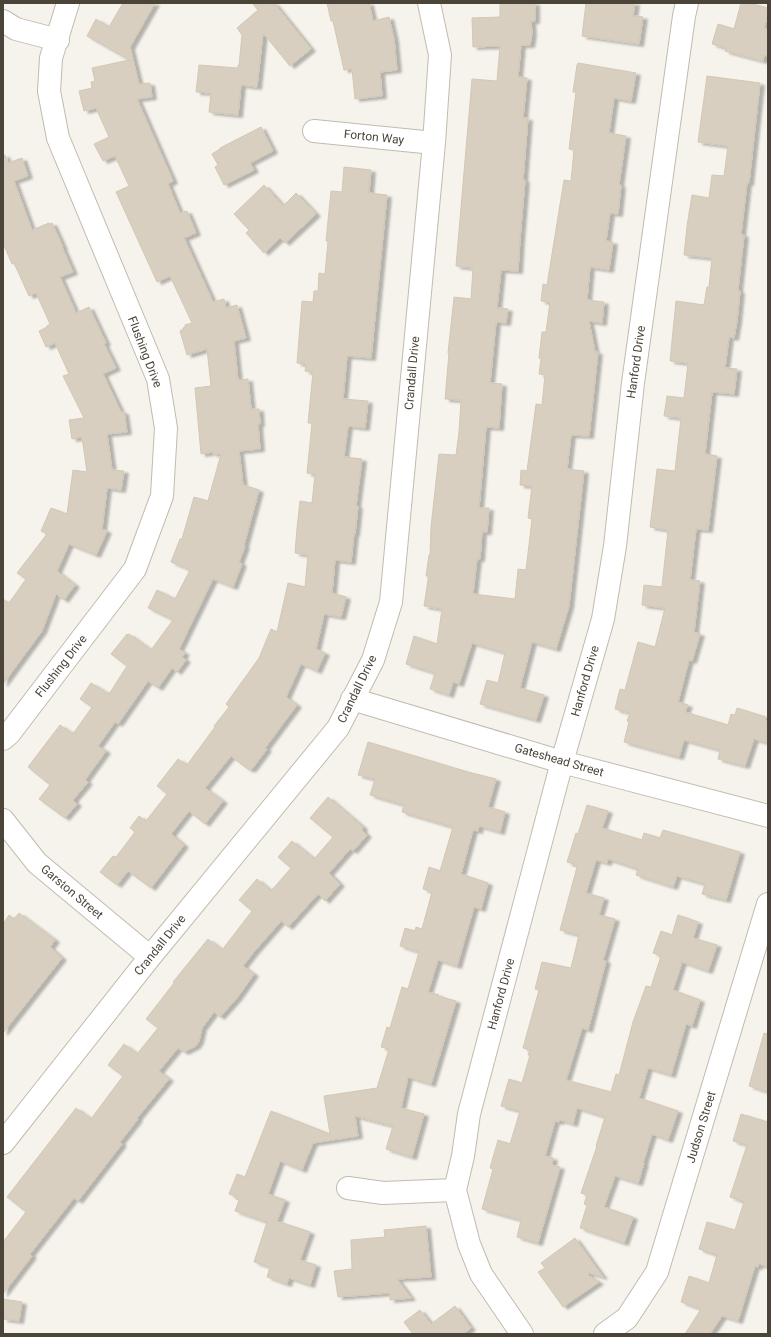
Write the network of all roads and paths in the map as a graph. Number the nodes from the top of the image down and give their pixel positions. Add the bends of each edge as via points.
1 (68, 3) edge
2 (429, 3) edge
3 (687, 3) edge
4 (3, 21) edge
5 (58, 40) junction
6 (314, 131) dead end
7 (434, 143) junction
8 (352, 699) junction
9 (3, 739) edge
10 (562, 762) junction
11 (768, 816) edge
12 (3, 820) edge
13 (768, 904) edge
14 (150, 957) junction
15 (3, 1143) edge
16 (348, 1188) dead end
17 (456, 1190) junction
18 (522, 1334) edge
19 (605, 1334) edge

1 - 5 street, Flushing Drive
2 - 7 street, Crandall Drive via 440,55
3 - 10 street, Hanford Drive via 633,383 615,546 603,619
4 - 5 street via 16,29
5 - 9 street, Flushing Drive via 51,58 49,91 58,138 158,379 166,428 162,496 135,569
6 - 7 street, Forton Way
7 - 8 street, Crandall Drive via 391,602 373,660
8 - 10 street, Gateshead Street
8 - 14 street, Crandall Drive via 338,728
10 - 11 street, Gateshead Street
10 - 17 street, Hanford Drive via 469,1114
12 - 14 street, Garston Street via 37,863
13 - 19 street, Judson Street via 657,1272 627,1318
14 - 15 street, Crandall Drive
16 - 17 street via 383,1193
17 - 18 street, Hanford Drive via 469,1244 481,1274

